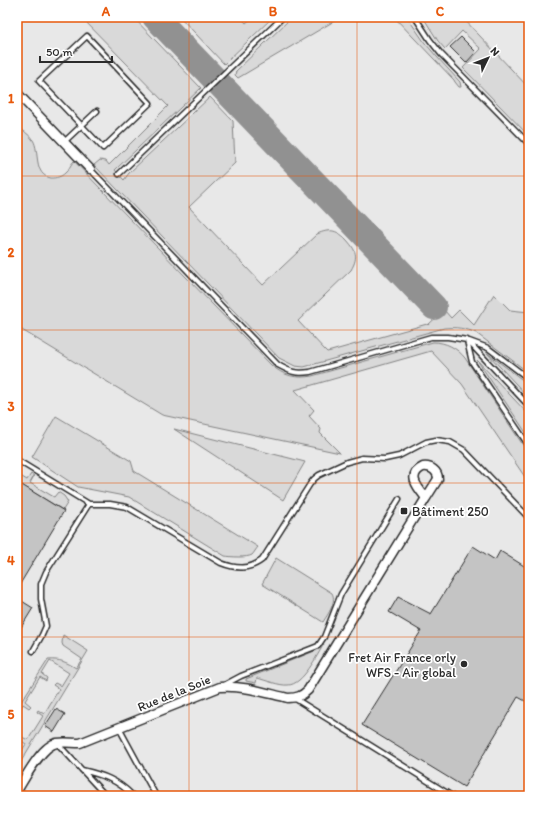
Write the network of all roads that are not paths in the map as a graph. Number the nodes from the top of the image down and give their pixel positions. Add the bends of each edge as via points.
1 (282, 17) edge
2 (415, 17) edge
3 (17, 93) edge
4 (97, 111) dead end
5 (81, 125) junction
6 (64, 142) junction
7 (529, 144) edge
8 (90, 169) joint
9 (118, 174) dead end
10 (466, 340) junction
11 (529, 379) edge
12 (529, 406) edge
13 (529, 446) edge
14 (17, 460) edge
15 (426, 498) dead end
16 (399, 499) dead end
17 (89, 504) junction
18 (529, 518) edge
19 (33, 651) dead end
20 (220, 687) junction
21 (293, 698) junction
22 (118, 728) junction
23 (56, 743) junction
24 (81, 770) junction
25 (17, 791) edge
26 (106, 796) edge
27 (133, 796) edge
28 (156, 796) edge
29 (452, 796) edge

1 - 9 lane
2 - 7 lane via 441,54
3 - 6 street
4 - 5 lane
5 - 5 lane via 39,81 86,36 150,103 102,148
5 - 6 lane
6 - 8 street
8 - 10 lane via 267,354 278,365 288,370 298,373 310,372 431,337
10 - 11 lane via 488,348
10 - 12 lane
10 - 13 lane via 472,362
14 - 17 lane
15 - 21 street via 308,690
16 - 20 lane via 341,594 318,646 241,676
17 - 18 lane via 127,507 221,563 244,568 256,565 262,560 310,484 319,475 362,458 385,459 399,456 436,440 450,442 464,450
17 - 19 lane via 41,584 46,626
20 - 21 street, Rue de la Soie via 238,687
20 - 22 street, Rue de la Soie
21 - 29 lane
22 - 23 street, Rue de la Soie via 80,743
22 - 28 lane
23 - 24 lane
23 - 25 street via 41,754
24 - 26 lane
24 - 27 lane via 114,780

